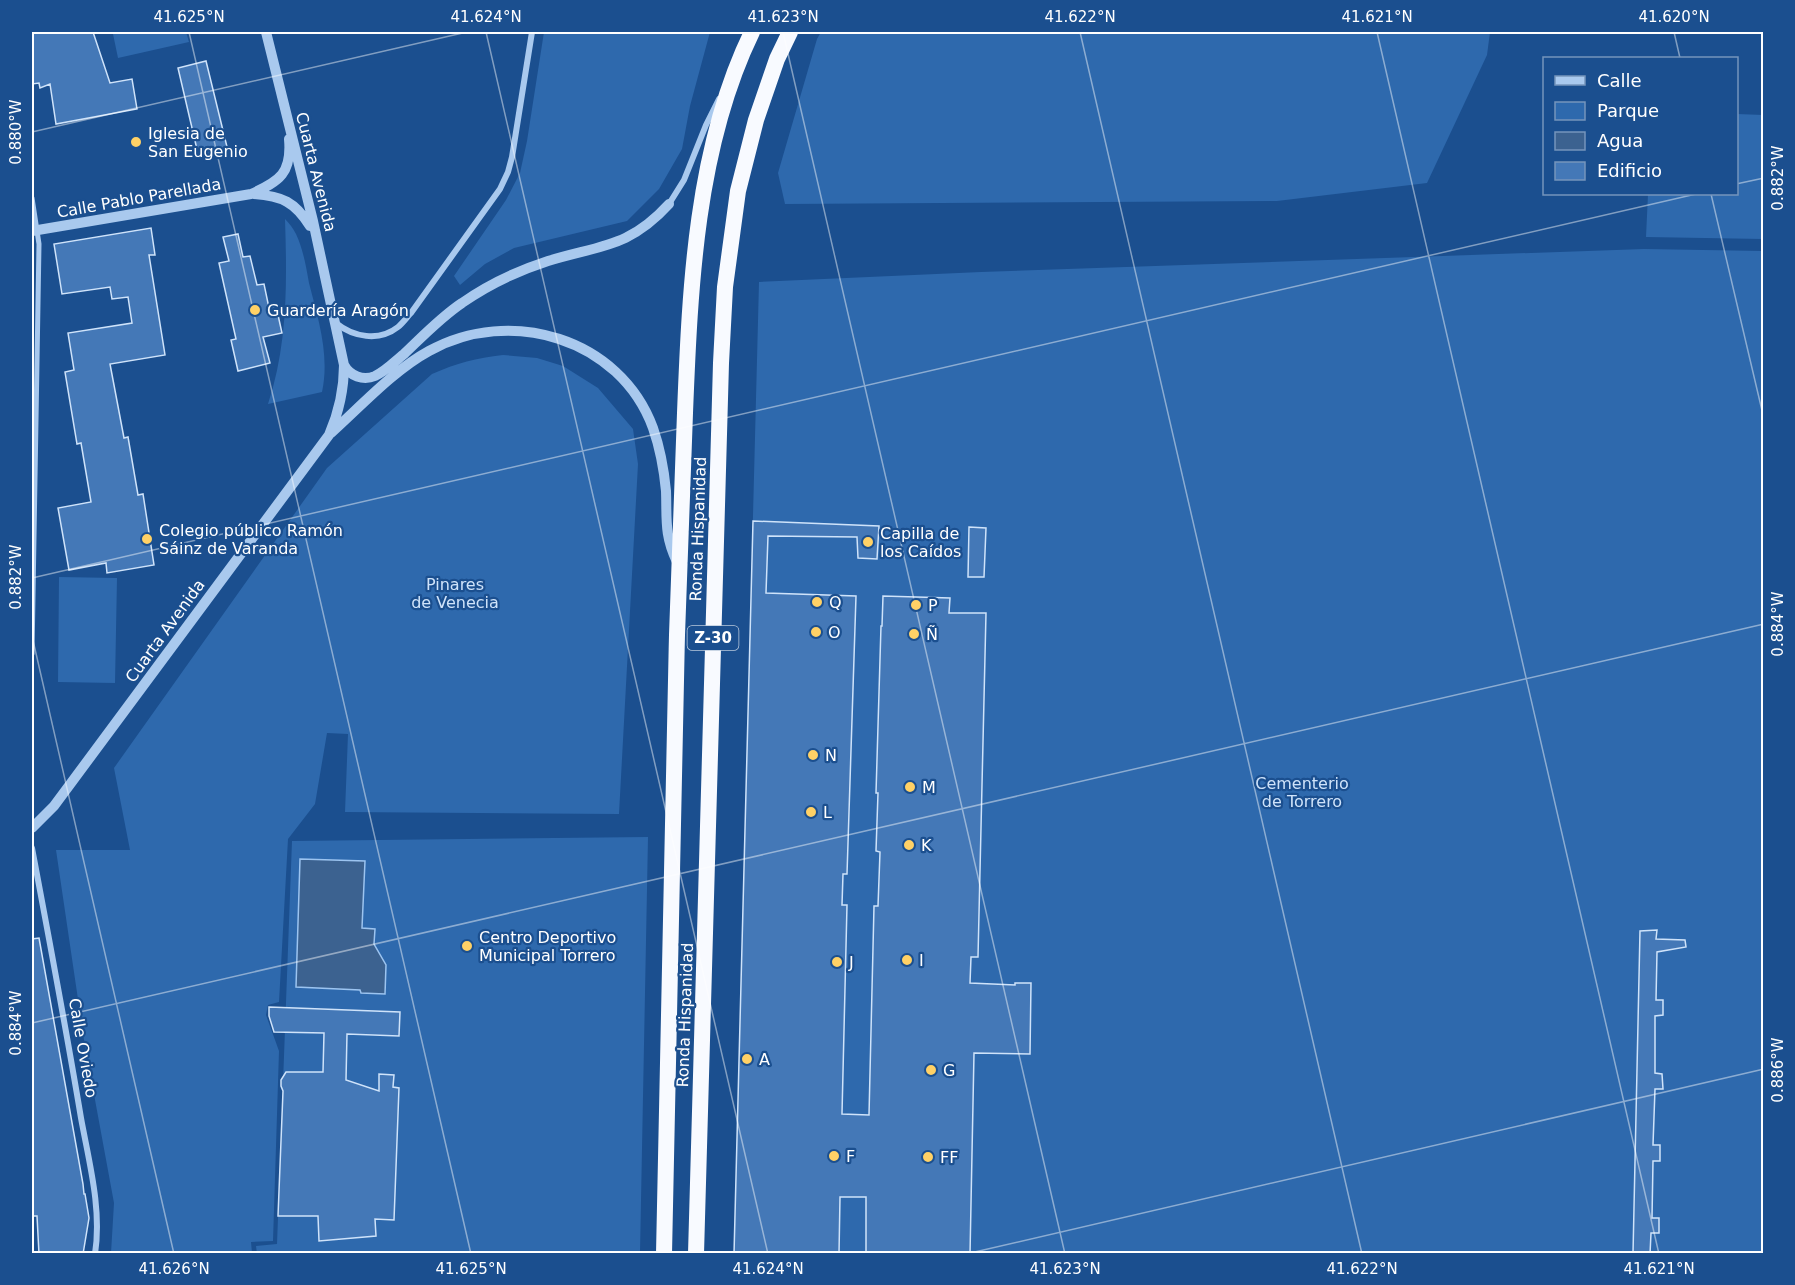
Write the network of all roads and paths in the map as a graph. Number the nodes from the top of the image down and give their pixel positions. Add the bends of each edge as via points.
1 (266, 32) edge
2 (532, 32) edge
3 (752, 32) edge
4 (790, 32) edge
5 (730, 85) junction
6 (288, 124) junction
7 (251, 194) junction
8 (32, 198) edge
9 (669, 204) joint
10 (34, 231) edge
11 (317, 239) junction
12 (336, 323) junction
13 (344, 365) junction
14 (329, 435) junction
15 (678, 565) junction
16 (32, 654) edge
17 (32, 828) edge
18 (32, 848) edge
19 (95, 1254) edge
20 (664, 1254) edge
21 (696, 1254) edge

1 - 6 street, Cuarta Avenida
2 - 12 street via 512,157 500,189 398,327 369,336 354,335
3 - 5 highway, Ronda Hispanidad / Z-30
4 - 21 highway, Ronda Hispanidad / Z-30 via 756,120 738,191 725,286
5 - 9 street via 713,109 684,180
5 - 15 highway, Ronda Hispanidad / Z-30 via 709,168 694,256
6 - 7 street, Calle Pablo Parellada via 290,148 284,173 273,184
6 - 11 street, Cuarta Avenida
7 - 10 street, Calle Pablo Parellada
7 - 11 street, Calle Pablo Parellada via 276,197 296,207
8 - 10 street
9 - 13 street via 628,238 498,279 459,305 377,375 355,376
10 - 16 street via 39,244
11 - 12 street, Cuarta Avenida
12 - 13 street, Cuarta Avenida
13 - 14 street, Cuarta Avenida via 341,397
14 - 15 street via 402,368 443,344 505,330 561,339 620,375 646,412 664,475 667,538
14 - 17 street, Cuarta Avenida via 54,806
15 - 20 highway, Ronda Hispanidad / Z-30
18 - 19 street, Calle Oviedo via 94,1194

